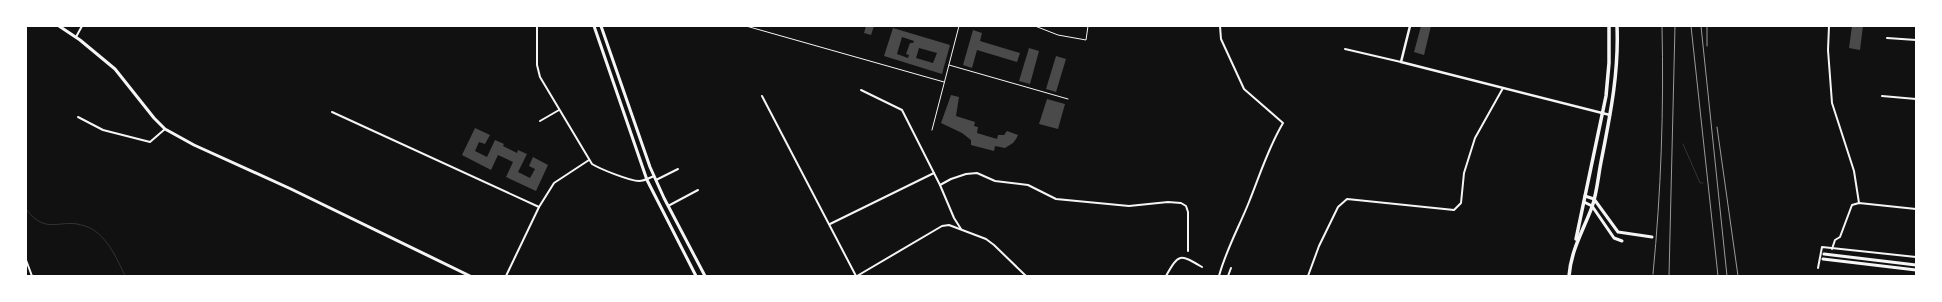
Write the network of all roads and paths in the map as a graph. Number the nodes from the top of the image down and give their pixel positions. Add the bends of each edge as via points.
1 (59, 26) edge
2 (82, 26) edge
3 (538, 26) edge
4 (594, 26) edge
5 (601, 26) edge
6 (746, 26) edge
7 (959, 26) edge
8 (1035, 26) edge
9 (1088, 26) edge
10 (1220, 26) edge
11 (1410, 26) edge
12 (1609, 26) edge
13 (1617, 26) edge
14 (1829, 26) edge
15 (76, 37) junction
16 (1887, 38) dead end
17 (1916, 40) edge
18 (1345, 49) dead end
19 (1401, 62) junction
20 (948, 65) junction
21 (944, 82) junction
22 (1503, 88) junction
23 (861, 90) dead end
24 (762, 96) dead end
25 (1882, 96) dead end
26 (1068, 99) dead end
27 (1916, 99) edge
28 (559, 110) junction
29 (332, 112) dead end
30 (1602, 112) junction
31 (1610, 115) junction
32 (78, 117) dead end
33 (540, 121) dead end
34 (165, 129) junction
35 (932, 130) dead end
36 (589, 160) junction
37 (678, 169) dead end
38 (934, 173) junction
39 (654, 176) junction
40 (647, 180) junction
41 (656, 180) junction
42 (940, 185) junction
43 (698, 190) dead end
44 (1585, 196) junction
45 (1594, 199) junction
46 (1584, 202) junction
47 (1859, 203) junction
48 (668, 206) junction
49 (1592, 206) junction
50 (539, 207) junction
51 (1916, 209) edge
52 (830, 224) junction
53 (962, 230) junction
54 (1652, 237) dead end
55 (1622, 241) dead end
56 (1832, 249) junction
57 (1188, 251) dead end
58 (1572, 253) junction
59 (1824, 254) dead end
60 (1916, 258) edge
61 (26, 260) edge
62 (1823, 260) dead end
63 (1916, 265) edge
64 (1202, 267) dead end
65 (1231, 268) dead end
66 (1818, 268) dead end
67 (1916, 270) edge
68 (32, 276) edge
69 (470, 276) edge
70 (506, 276) edge
71 (696, 276) edge
72 (705, 276) edge
73 (856, 276) edge
74 (1026, 276) edge
75 (1166, 276) edge
76 (1219, 276) edge
77 (1228, 276) edge
78 (1308, 276) edge
79 (1569, 276) edge

1 - 15 main road
2 - 15 street
3 - 28 street via 537,65 540,77
4 - 40 main road
5 - 39 main road
6 - 21 lane
7 - 20 lane
8 - 9 lane via 1086,40
10 - 76 street via 1221,39 1244,89 1283,123 1274,137 1249,203 1228,246
11 - 19 street
12 - 30 highway via 1609,63
13 - 31 highway via 1618,54
14 - 47 street via 1832,103 1854,171
15 - 34 main road via 115,69
16 - 17 street
18 - 19 street
19 - 22 street
20 - 21 lane
20 - 26 lane
21 - 35 lane
22 - 30 street
22 - 78 street via 1475,138 1464,173 1462,203 1459,207 1454,210 1347,199 1338,207
23 - 38 street via 902,110
24 - 52 street
25 - 27 street
28 - 33 street
28 - 36 street
29 - 50 street
30 - 31 street
30 - 44 highway
31 - 45 highway
32 - 34 street via 104,130 150,142
34 - 69 main road
36 - 40 street via 599,169 638,181
36 - 50 street via 554,183
37 - 41 street
38 - 42 street
38 - 52 street
39 - 40 street
39 - 41 main road
40 - 71 main road
41 - 48 main road
42 - 53 street
42 - 57 street via 951,179 976,173 995,181 1028,185 1056,198 1129,206 1181,203 1186,206 1188,212
43 - 48 street
44 - 45 main road
44 - 46 highway
45 - 49 highway
45 - 54 main road via 1618,232
46 - 49 main road
46 - 58 highway
47 - 51 street
47 - 56 street via 1852,205 1840,237 1835,240
48 - 72 main road
49 - 55 main road via 1614,238
49 - 58 highway
50 - 70 street
52 - 73 street
53 - 73 street via 949,225 942,226
53 - 74 street via 986,239
56 - 60 street
56 - 66 street via 1822,247
58 - 79 highway
59 - 63 main road
61 - 68 street
62 - 67 main road
64 - 75 street via 1185,257 1180,257 1175,260
65 - 77 street

